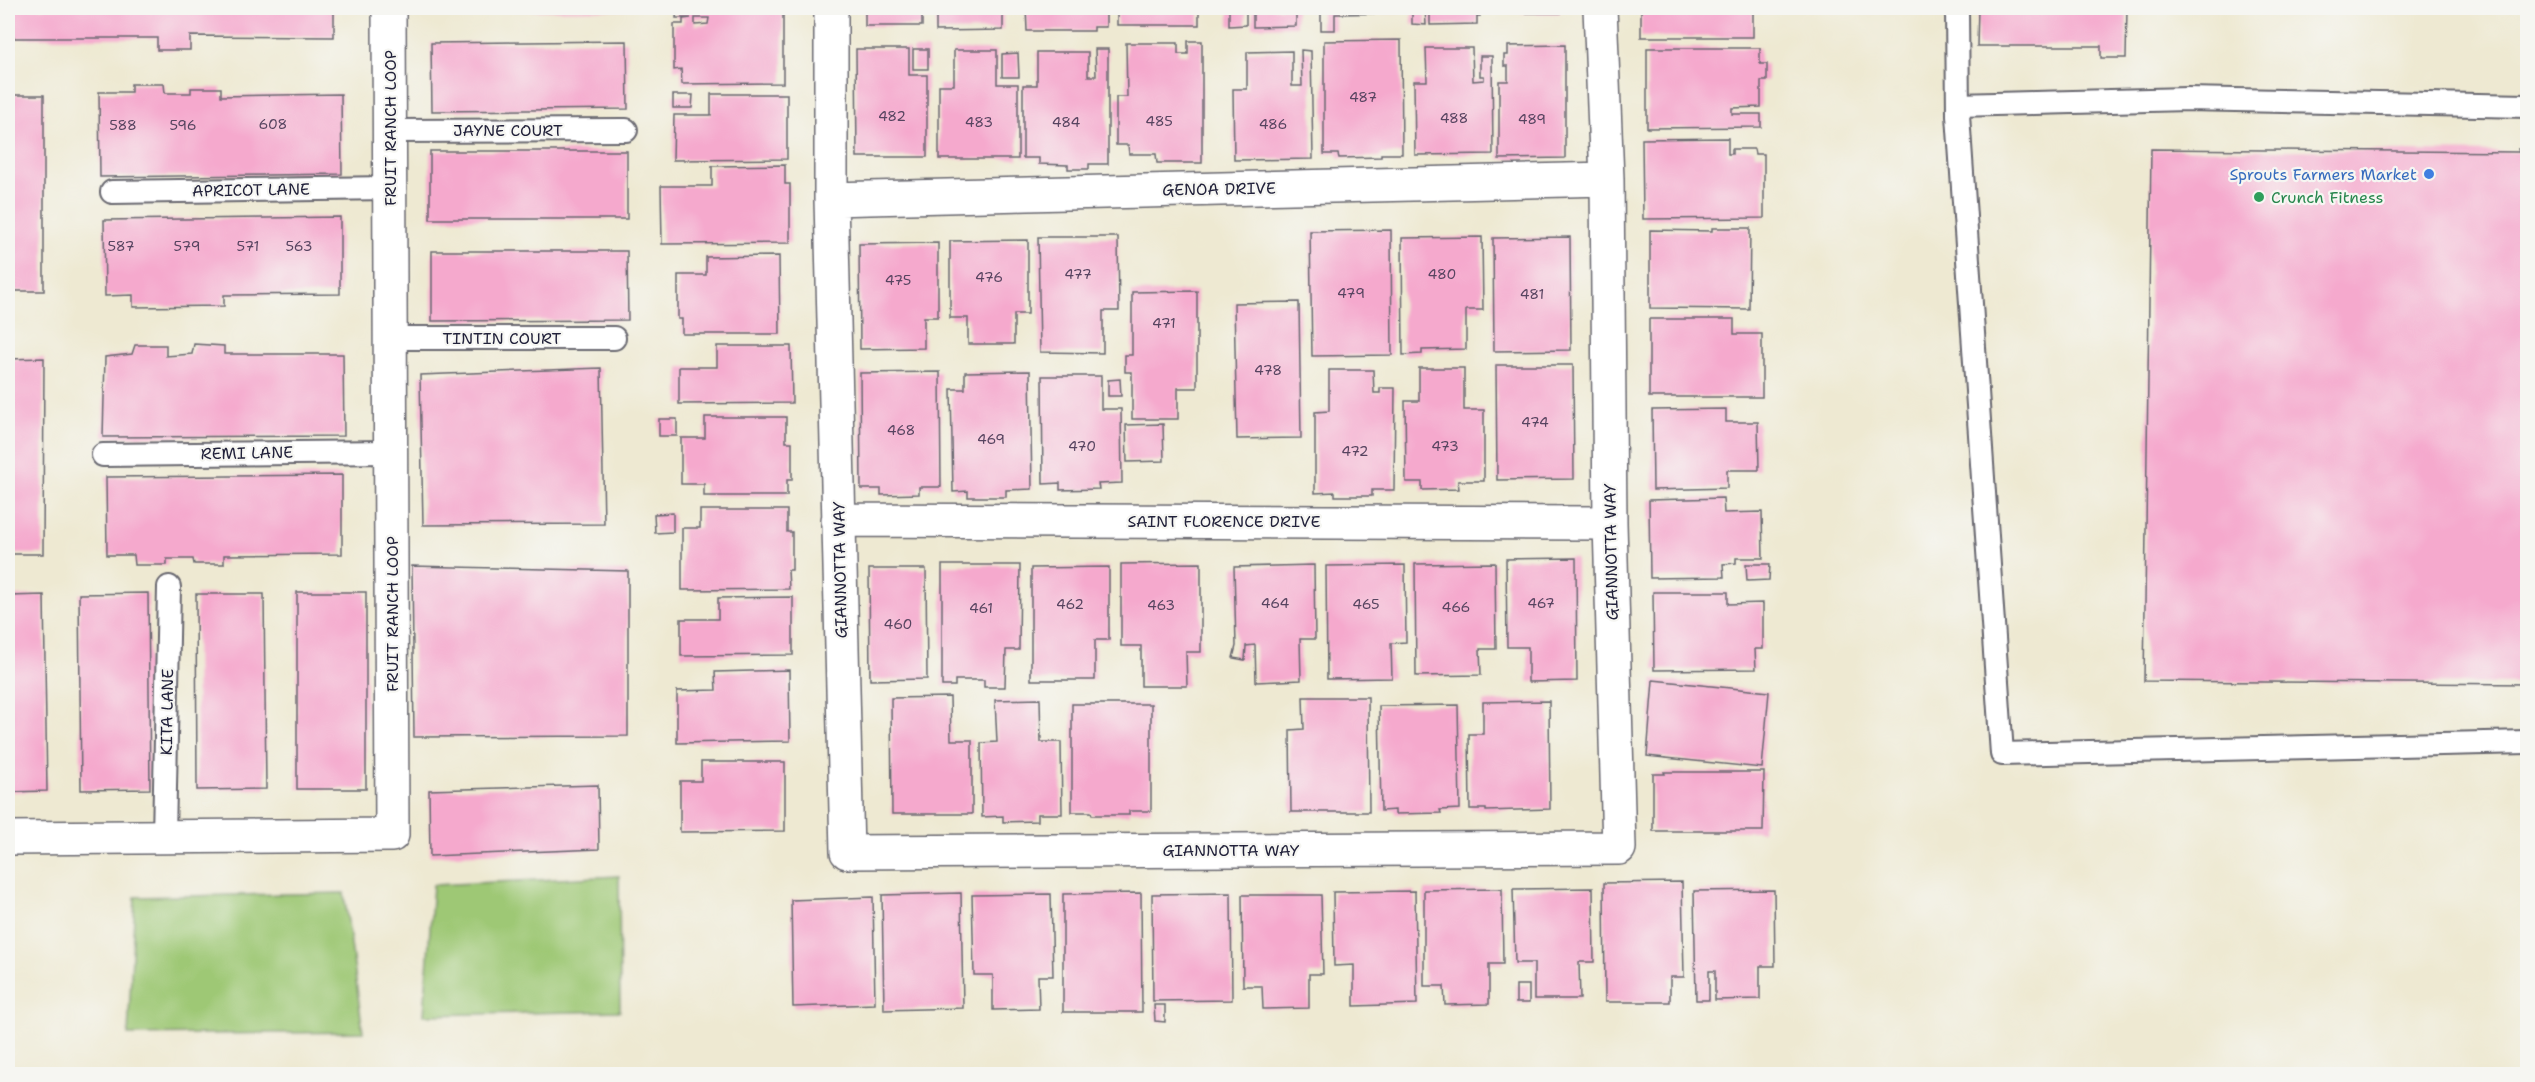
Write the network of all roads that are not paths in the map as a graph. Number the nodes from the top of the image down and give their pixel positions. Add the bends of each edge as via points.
1 (389, 8) edge
2 (831, 8) edge
3 (1600, 8) edge
4 (1957, 8) edge
5 (1958, 105) junction
6 (2528, 106) edge
7 (626, 130) dead end
8 (390, 131) junction
9 (1607, 179) junction
10 (390, 188) junction
11 (112, 192) dead end
12 (831, 199) junction
13 (391, 338) junction
14 (614, 338) dead end
15 (391, 452) junction
16 (103, 455) dead end
17 (838, 520) junction
18 (1610, 523) junction
19 (169, 587) dead end
20 (2528, 742) edge
21 (164, 837) junction
22 (8, 838) edge

1 - 8 street, FRUIT RANCH LOOP
2 - 12 street, GIANNOTTA WAY
3 - 9 street, GIANNOTTA WAY
4 - 5 lane
5 - 6 lane via 2187,99
5 - 20 lane via 2002,754
7 - 8 lane, JAYNE COURT
8 - 10 street, FRUIT RANCH LOOP
9 - 12 street, GENOA DRIVE
9 - 18 street, GIANNOTTA WAY
10 - 11 lane, APRICOT LANE
10 - 13 street, FRUIT RANCH LOOP
12 - 17 street, GIANNOTTA WAY
13 - 14 lane, TINTIN COURT
13 - 15 street, FRUIT RANCH LOOP
15 - 16 lane, REMI LANE
15 - 21 street, FRUIT RANCH LOOP via 392,835
17 - 18 street, SAINT FLORENCE DRIVE
17 - 18 street, GIANNOTTA WAY via 847,852 1619,849
19 - 21 lane, KITA LANE
21 - 22 street, FRUIT RANCH LOOP

